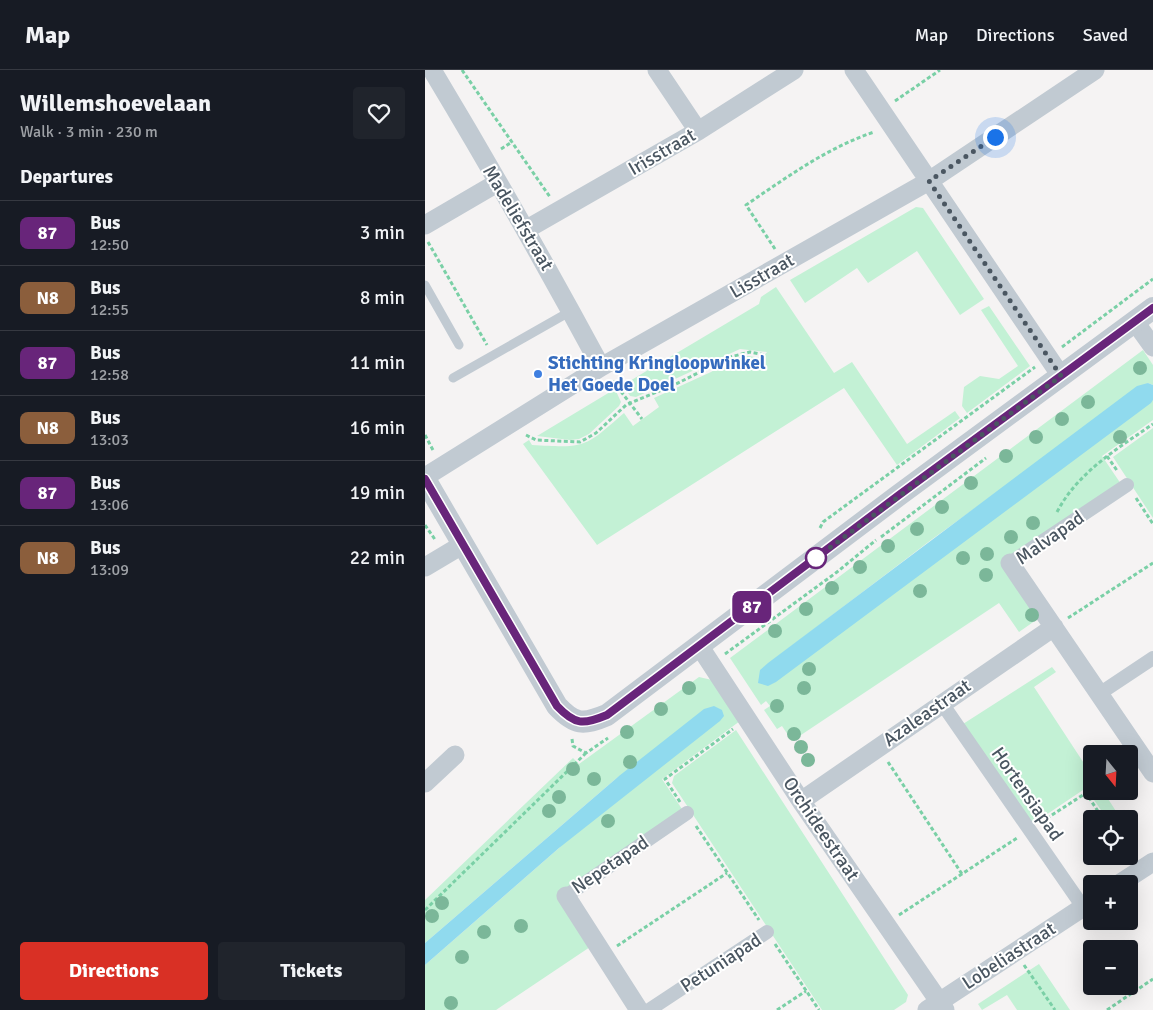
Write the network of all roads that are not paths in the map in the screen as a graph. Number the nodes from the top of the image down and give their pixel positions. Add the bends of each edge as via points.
1 (432, 70) edge
2 (657, 70) edge
3 (794, 70) edge
4 (854, 70) edge
5 (1095, 70) edge
6 (698, 131) junction
7 (929, 181) junction
8 (497, 183) junction
9 (425, 224) edge
10 (527, 229) junction
11 (425, 285) edge
12 (1153, 308) edge
13 (571, 311) junction
14 (1135, 322) junction
15 (459, 345) dead end
16 (1153, 347) edge
17 (601, 367) junction
18 (1061, 376) junction
19 (453, 378) dead end
20 (425, 478) edge
21 (1127, 485) dead end
22 (462, 545) junction
23 (1010, 563) joint
24 (425, 567) edge
25 (1054, 627) junction
26 (700, 646) junction
27 (1153, 658) edge
28 (1099, 694) junction
29 (941, 702) junction
30 (455, 755) dead end
31 (1153, 773) edge
32 (425, 783) edge
33 (801, 801) junction
34 (687, 813) road end
35 (1153, 862) edge
36 (1133, 875) edge
37 (565, 896) joint
38 (1083, 900) edge
39 (1083, 908) edge
40 (767, 932) road end
41 (938, 1007) edge
42 (638, 1009) edge

1 - 8 street, Madeliefstraat
2 - 6 street
3 - 6 street, Irisstraat
4 - 7 street
5 - 7 street, Lisstraat
6 - 10 street, Irisstraat
7 - 17 street, Lisstraat
7 - 18 street
8 - 9 street
8 - 10 street, Madeliefstraat
10 - 13 street, Madeliefstraat
11 - 15 lane
12 - 14 street
13 - 17 street, Madeliefstraat
13 - 19 lane
14 - 16 street
14 - 18 street
17 - 20 street, Lisstraat
18 - 26 street
20 - 22 street
21 - 23 street, Malvapad
22 - 24 street
22 - 26 street via 545,687 570,719 588,722 607,715
23 - 25 street, Malvapad
25 - 28 street, Malvapad
25 - 29 street, Azaleastraat
26 - 33 street, Orchideestraat
27 - 28 street
28 - 31 street, Malvapad
29 - 33 street, Azaleastraat
29 - 38 street, Hortensiapad via 1029,830
30 - 32 street
33 - 41 street, Orchideestraat
34 - 37 street, Nepetapad
35 - 36 street
37 - 42 street, Nepetapad
39 - 41 street, Lobeliastraat
40 - 42 street, Petuniapad

